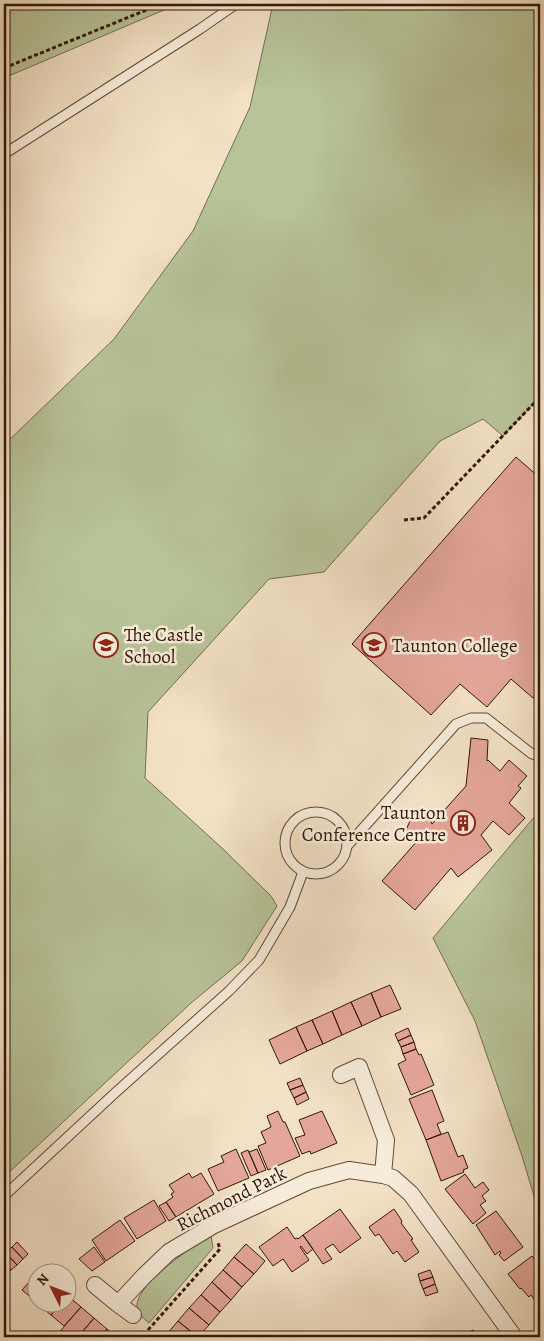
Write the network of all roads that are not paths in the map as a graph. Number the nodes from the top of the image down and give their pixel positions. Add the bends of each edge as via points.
1 (236, 4) edge
2 (4, 154) edge
3 (540, 756) edge
4 (348, 845) junction
5 (303, 872) junction
6 (341, 1075) dead end
7 (383, 1175) junction
8 (4, 1196) edge
9 (95, 1285) dead end
10 (118, 1304) junction
11 (133, 1316) dead end
12 (514, 1337) edge

1 - 2 lane
3 - 4 lane via 532,754 486,718 470,718 456,724
4 - 5 lane via 341,863 332,870 312,875
4 - 5 lane via 343,826 333,816 323,812 302,814 287,830 284,846 287,857
5 - 8 lane via 290,908 259,960
6 - 7 street via 359,1067 386,1140
7 - 10 street, Richmond Park via 349,1170 309,1181 214,1225 169,1252
7 - 12 street, Richmond Park via 393,1178 410,1194
9 - 10 street
10 - 11 street

